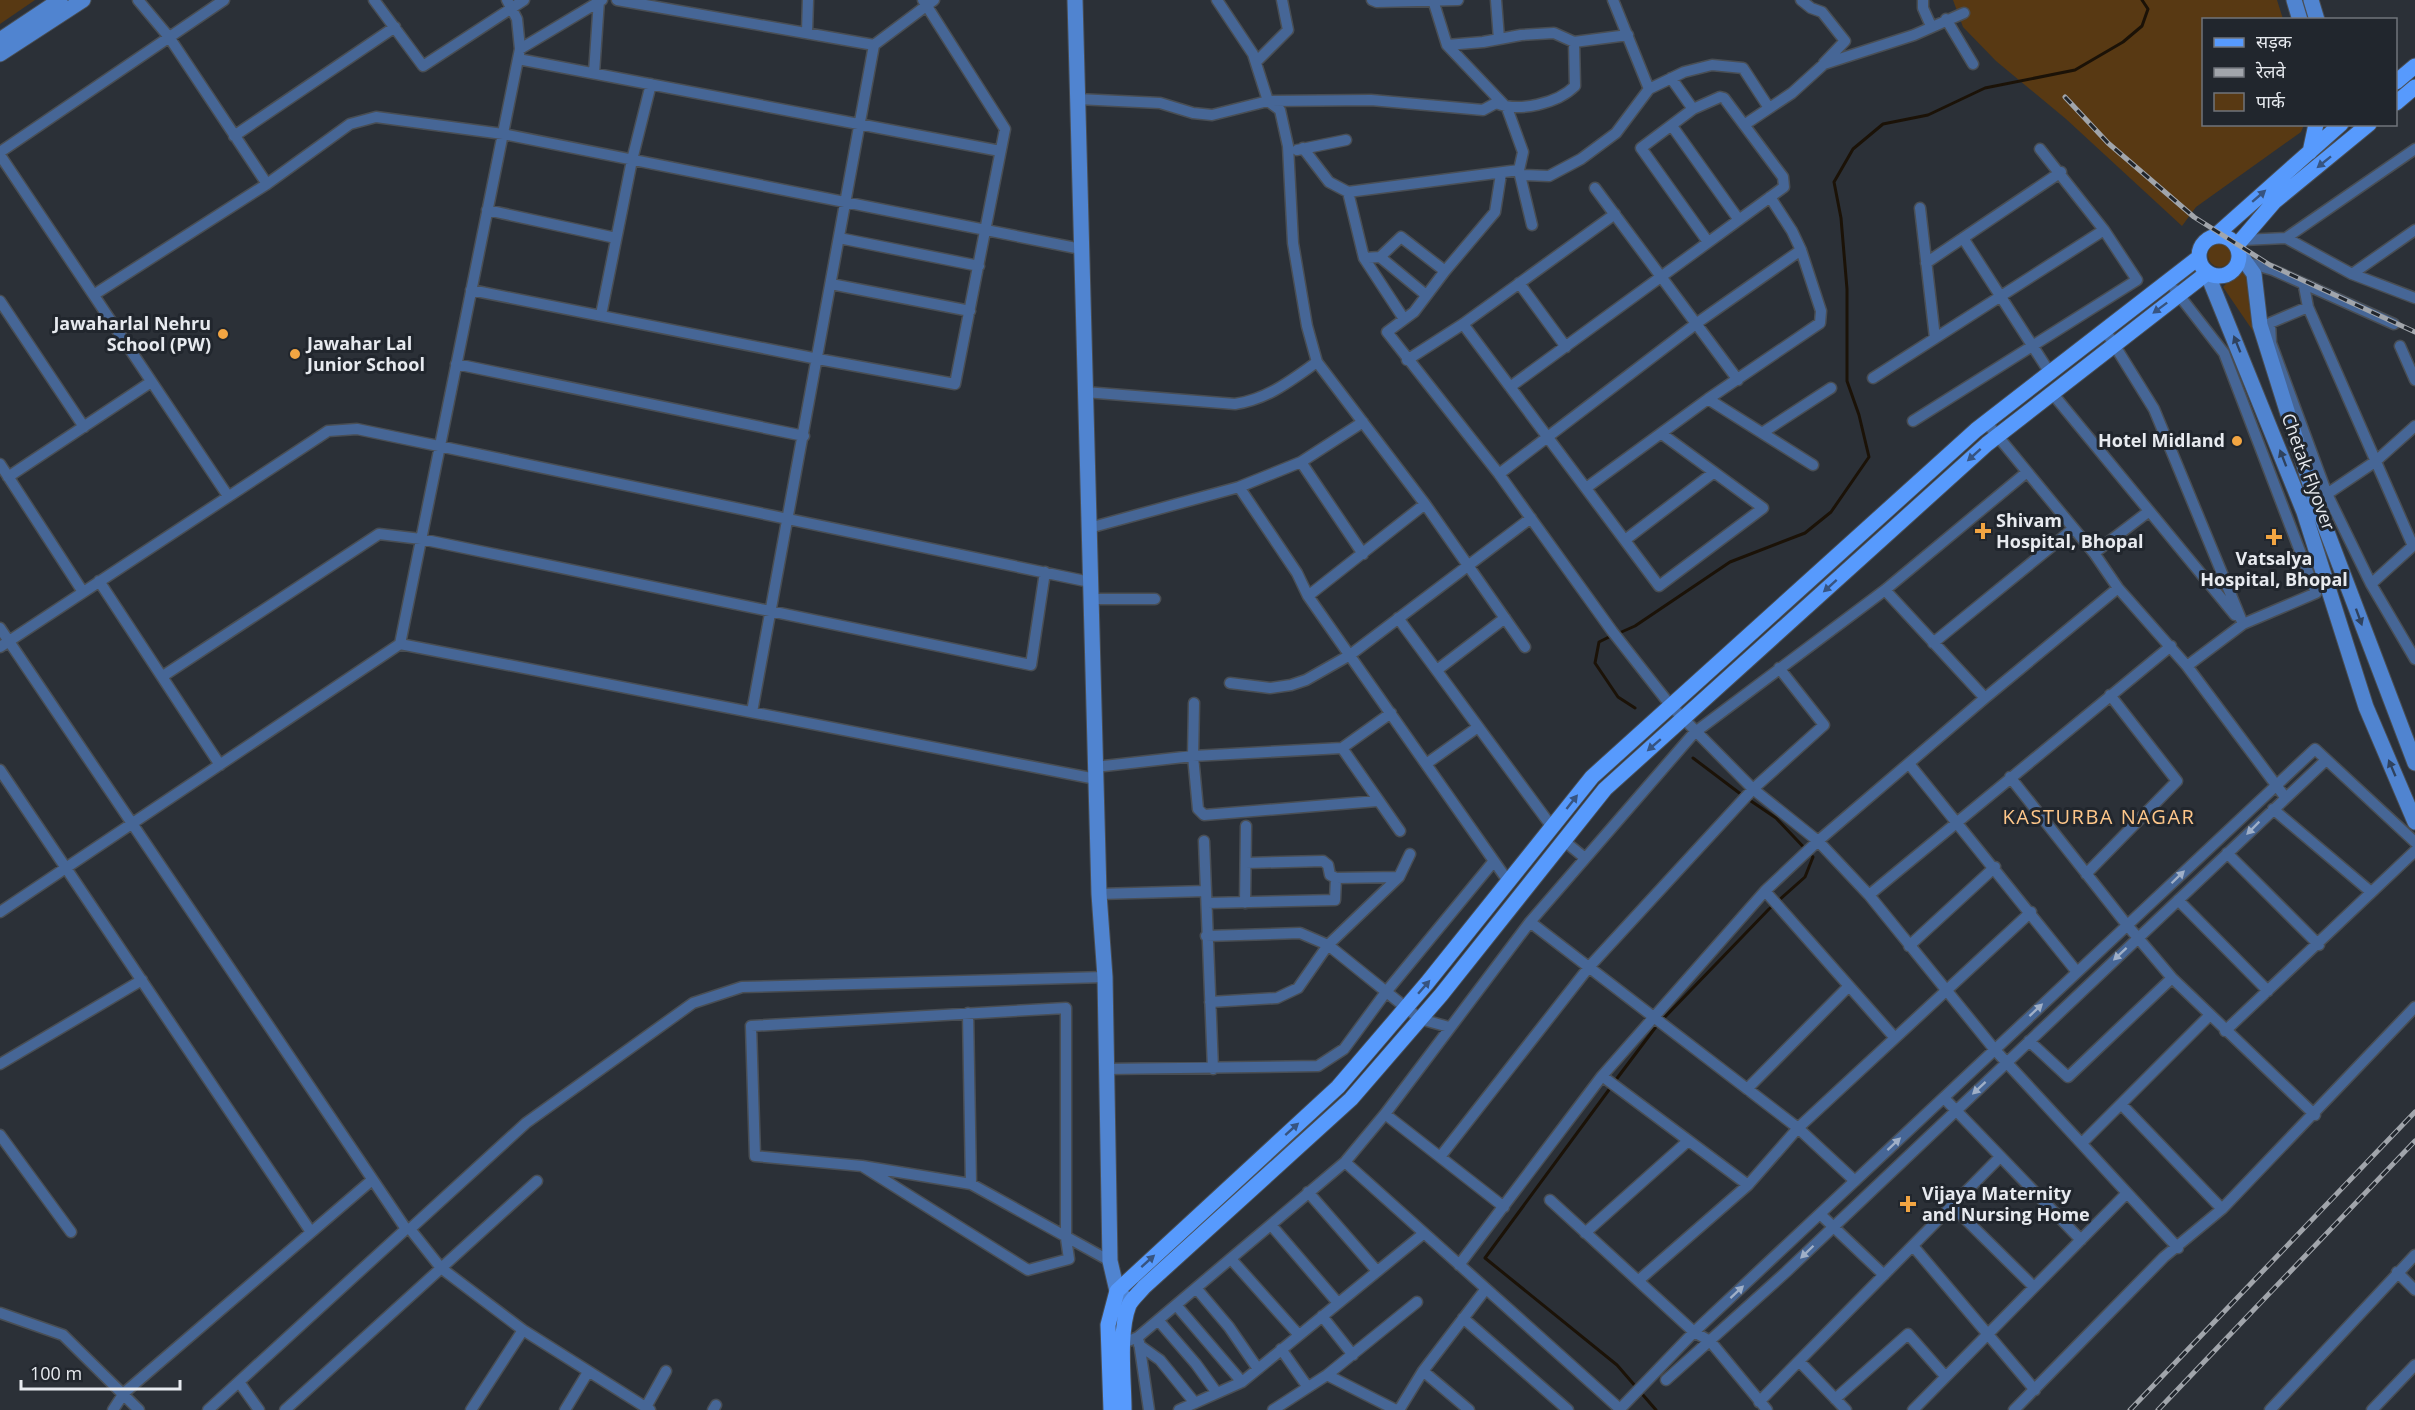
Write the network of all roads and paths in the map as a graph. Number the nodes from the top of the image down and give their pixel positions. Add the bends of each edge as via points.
1 (60, 0) edge
2 (83, 0) edge
3 (138, 0) edge
4 (224, 0) edge
5 (374, 0) edge
6 (524, 0) edge
7 (600, 0) edge
8 (617, 0) edge
9 (808, 0) edge
10 (1075, 0) edge
11 (1282, 0) edge
12 (1372, 0) edge
13 (1458, 0) edge
14 (1496, 0) edge
15 (1613, 0) edge
16 (1801, 0) edge
17 (1923, 0) edge
18 (2294, 0) edge
19 (2311, 0) edge
20 (1433, 1) edge
21 (928, 2) edge
22 (1224, 2) edge
23 (510, 4) edge
24 (1964, 13) dead end
25 (2299, 18) edge
26 (2316, 18) edge
27 (1946, 19) junction
28 (1931, 26) junction
29 (394, 27) junction
30 (807, 32) junction
31 (1628, 35) junction
32 (168, 37) junction
33 (1499, 39) junction
34 (0, 40) edge
35 (1574, 42) junction
36 (874, 45) junction
37 (1447, 45) junction
38 (0, 54) edge
39 (519, 54) junction
40 (1256, 62) junction
41 (1972, 64) dead end
42 (1821, 66) junction
43 (2414, 67) edge
44 (2397, 69) edge
45 (594, 73) junction
46 (1671, 78) junction
47 (2397, 81) edge
48 (651, 84) junction
49 (2415, 87) edge
50 (1649, 89) junction
51 (1077, 99) junction
52 (1268, 100) junction
53 (2397, 102) edge
54 (1507, 108) junction
55 (1769, 108) junction
56 (1693, 109) junction
57 (860, 124) junction
58 (1744, 125) junction
59 (1672, 126) junction
60 (2316, 126) edge
61 (2337, 126) edge
62 (2360, 128) edge
63 (503, 134) junction
64 (234, 136) junction
65 (1346, 140) dead end
66 (2343, 146) junction
67 (1303, 148) junction
68 (2040, 149) dead end
69 (2415, 149) edge
70 (999, 151) junction
71 (1288, 151) junction
72 (2310, 152) junction
73 (0, 154) edge
74 (632, 160) junction
75 (2061, 172) junction
76 (1521, 173) junction
77 (1501, 174) junction
78 (267, 184) junction
79 (1595, 188) dead end
80 (1348, 192) junction
81 (1770, 197) junction
82 (846, 202) junction
83 (1920, 208) dead end
84 (488, 210) junction
85 (1615, 214) junction
86 (1739, 220) junction
87 (1532, 225) dead end
88 (986, 230) junction
89 (2104, 230) junction
90 (2415, 230) edge
91 (2216, 235) junction
92 (616, 238) junction
93 (839, 238) junction
94 (1963, 238) junction
95 (2286, 238) junction
96 (1708, 242) junction
97 (1082, 249) junction
98 (1801, 250) junction
99 (2242, 250) junction
100 (1380, 257) junction
101 (1364, 258) junction
102 (2198, 258) junction
103 (1926, 263) junction
104 (979, 266) junction
105 (1445, 271) junction
106 (2206, 273) junction
107 (2352, 274) junction
108 (1662, 276) junction
109 (2136, 280) junction
110 (2168, 282) junction
111 (1519, 283) junction
112 (831, 284) junction
113 (2304, 286) junction
114 (471, 290) junction
115 (95, 294) junction
116 (2001, 294) junction
117 (2179, 294) junction
118 (1426, 295) junction
119 (2413, 295) edge
120 (2149, 296) junction
121 (0, 301) edge
122 (2308, 307) junction
123 (970, 311) junction
124 (602, 315) junction
125 (1404, 319) junction
126 (1697, 323) junction
127 (1463, 324) junction
128 (2394, 324) dead end
129 (2105, 330) junction
130 (1935, 338) junction
131 (2113, 344) junction
132 (1566, 346) junction
133 (2034, 346) junction
134 (2400, 346) dead end
135 (818, 359) junction
136 (1407, 360) junction
137 (1317, 362) junction
138 (456, 364) junction
139 (2050, 373) junction
140 (1873, 378) dead end
141 (1738, 380) junction
142 (2415, 380) edge
143 (151, 382) junction
144 (1510, 387) junction
145 (1831, 388) dead end
146 (1085, 392) junction
147 (2052, 393) junction
148 (1708, 399) junction
149 (1913, 421) dead end
150 (1362, 422) junction
151 (1986, 422) junction
152 (2415, 426) edge
153 (84, 427) junction
154 (1762, 433) junction
155 (1662, 434) junction
156 (804, 436) junction
157 (1997, 436) junction
158 (1548, 438) junction
159 (440, 446) junction
160 (2376, 461) junction
161 (1301, 462) junction
162 (0, 464) edge
163 (1813, 465) dead end
164 (2027, 472) junction
165 (1713, 473) junction
166 (1499, 474) junction
167 (8, 477) junction
168 (1239, 487) junction
169 (1586, 488) junction
170 (228, 496) junction
171 (2316, 503) junction
172 (1425, 504) junction
173 (2148, 512) junction
174 (1530, 518) junction
175 (789, 519) junction
176 (1089, 528) junction
177 (2073, 529) junction
178 (421, 539) junction
179 (1625, 540) junction
180 (2414, 545) edge
181 (2094, 553) junction
182 (1363, 554) junction
183 (1468, 563) junction
184 (1046, 572) junction
185 (99, 581) junction
186 (1090, 582) junction
187 (2371, 584) junction
188 (2118, 588) junction
189 (1886, 590) junction
190 (83, 592) junction
191 (1308, 596) junction
192 (1091, 599) junction
193 (1155, 599) dead end
194 (772, 612) junction
195 (1398, 618) junction
196 (1505, 618) junction
197 (2243, 624) junction
198 (0, 628) edge
199 (1933, 643) junction
200 (4, 644) edge
201 (400, 644) junction
202 (2171, 646) junction
203 (1525, 647) dead end
204 (1350, 655) junction
205 (2415, 659) edge
206 (2187, 666) junction
207 (1779, 668) junction
208 (1437, 670) junction
209 (163, 676) junction
210 (1230, 683) dead end
211 (2110, 695) junction
212 (1985, 698) junction
213 (1194, 703) dead end
214 (1671, 706) junction
215 (752, 712) junction
216 (1391, 714) junction
217 (1682, 719) junction
218 (1478, 727) junction
219 (1694, 733) junction
220 (1342, 748) junction
221 (1193, 756) junction
222 (2326, 760) junction
223 (2415, 763) edge
224 (1426, 764) junction
225 (220, 765) junction
226 (1910, 765) junction
227 (1, 772) edge
228 (1095, 773) junction
229 (2010, 777) junction
230 (2275, 784) junction
231 (1754, 789) junction
232 (2285, 797) junction
233 (1377, 801) junction
234 (2272, 809) junction
235 (1958, 821) junction
236 (2415, 822) edge
237 (132, 824) junction
238 (1246, 826) dead end
239 (1552, 827) junction
240 (1400, 831) dead end
241 (1563, 840) junction
242 (1204, 841) dead end
243 (1818, 841) junction
244 (2415, 842) edge
245 (2415, 851) edge
246 (2227, 853) junction
247 (1410, 854) dead end
248 (1585, 858) junction
249 (1494, 861) junction
250 (1246, 863) junction
251 (66, 867) junction
252 (1995, 867) junction
253 (2085, 874) junction
254 (1399, 877) junction
255 (1336, 878) junction
256 (1509, 881) junction
257 (1206, 891) junction
258 (1765, 891) junction
259 (2371, 892) junction
260 (1099, 894) junction
261 (1869, 895) junction
262 (2178, 900) junction
263 (1207, 903) junction
264 (1245, 903) junction
265 (0, 912) edge
266 (2031, 912) junction
267 (1530, 922) junction
268 (2127, 925) junction
269 (1206, 936) junction
270 (2137, 938) junction
271 (1328, 945) junction
272 (2319, 945) junction
273 (1910, 946) junction
274 (1588, 967) junction
275 (2077, 972) junction
276 (1105, 977) junction
277 (2172, 978) junction
278 (142, 980) junction
279 (1849, 986) junction
280 (2268, 991) junction
281 (1386, 992) junction
282 (1948, 992) junction
283 (1210, 1002) junction
284 (2415, 1007) edge
285 (1406, 1008) junction
286 (968, 1013) junction
287 (2210, 1015) junction
288 (1653, 1017) junction
289 (1420, 1019) junction
290 (1449, 1027) junction
291 (2225, 1031) junction
292 (1895, 1038) junction
293 (2029, 1041) junction
294 (1995, 1050) junction
295 (2006, 1062) junction
296 (0, 1064) edge
297 (1106, 1069) junction
298 (1213, 1070) junction
299 (1602, 1076) junction
300 (1747, 1089) junction
301 (1944, 1098) junction
302 (2121, 1104) junction
303 (1955, 1110) junction
304 (1385, 1114) junction
305 (2315, 1115) junction
306 (1798, 1128) junction
307 (0, 1135) edge
308 (1688, 1141) junction
309 (2082, 1143) junction
310 (1440, 1157) junction
311 (2000, 1157) junction
312 (1345, 1162) junction
313 (862, 1166) junction
314 (1866, 1170) junction
315 (372, 1180) junction
316 (537, 1181) dead end
317 (1855, 1181) junction
318 (1878, 1183) junction
319 (971, 1184) junction
320 (1748, 1185) junction
321 (1308, 1192) junction
322 (2127, 1193) junction
323 (1550, 1200) dead end
324 (1952, 1206) junction
325 (1504, 1207) junction
326 (2222, 1209) junction
327 (1821, 1215) junction
328 (1271, 1225) junction
329 (1833, 1227) junction
330 (408, 1229) junction
331 (71, 1232) dead end
332 (312, 1232) junction
333 (1585, 1233) junction
334 (1423, 1234) junction
335 (1066, 1238) junction
336 (2081, 1240) junction
337 (1913, 1246) junction
338 (2178, 1248) junction
339 (2415, 1255) edge
340 (1231, 1259) junction
341 (1110, 1261) junction
342 (1459, 1265) junction
343 (441, 1268) junction
344 (1377, 1271) junction
345 (2397, 1272) junction
346 (1884, 1275) junction
347 (1639, 1280) junction
348 (2034, 1287) junction
349 (1196, 1288) junction
350 (1117, 1290) junction
351 (1485, 1290) junction
352 (2415, 1290) edge
353 (1417, 1302) dead end
354 (1130, 1303) junction
355 (1338, 1303) junction
356 (1176, 1305) junction
357 (0, 1313) edge
358 (1322, 1316) junction
359 (1463, 1318) junction
360 (1158, 1320) junction
361 (523, 1330) junction
362 (1694, 1332) junction
363 (1299, 1334) junction
364 (1988, 1334) junction
365 (1139, 1341) junction
366 (1710, 1341) junction
367 (1124, 1345) junction
368 (1107, 1346) junction
369 (1281, 1349) junction
370 (1353, 1355) junction
371 (1799, 1361) junction
372 (2415, 1365) edge
373 (1258, 1369) junction
374 (666, 1371) dead end
375 (1423, 1371) junction
376 (588, 1372) junction
377 (1328, 1375) junction
378 (1945, 1376) junction
379 (1666, 1380) dead end
380 (239, 1382) junction
381 (1242, 1382) junction
382 (1307, 1386) junction
383 (2035, 1390) junction
384 (124, 1393) junction
385 (1217, 1393) junction
386 (1835, 1399) junction
387 (1195, 1403) junction
388 (1763, 1406) edge
389 (648, 1409) edge
390 (113, 1410) edge
391 (139, 1410) edge
392 (208, 1410) edge
393 (259, 1410) edge
394 (285, 1410) edge
395 (471, 1410) edge
396 (565, 1410) edge
397 (1111, 1410) edge
398 (1124, 1410) edge
399 (1149, 1410) edge
400 (1179, 1410) edge
401 (1274, 1410) edge
402 (1397, 1410) edge
403 (1469, 1410) edge
404 (1568, 1410) edge
405 (1620, 1410) edge
406 (1846, 1410) edge
407 (1912, 1410) edge
408 (2014, 1410) edge
409 (2270, 1410) edge
410 (2372, 1410) edge

1 - 34 street
2 - 38 street
3 - 32 street
4 - 32 street
5 - 29 street
6 - 23 street
7 - 39 street
7 - 45 street
8 - 30 street
9 - 30 street
10 - 51 street
11 - 40 street via 1288,30
12 - 20 street
13 - 20 street
14 - 33 street
15 - 31 street
16 - 42 street via 1822,12 1845,41
17 - 28 street
18 - 25 street
19 - 26 street
20 - 37 street
21 - 36 street
21 - 70 street via 1005,129
22 - 40 street
23 - 29 street via 423,66
23 - 39 street via 517,19
24 - 27 street
27 - 28 street
27 - 41 street
28 - 42 street
29 - 64 street
30 - 36 street
31 - 35 street
31 - 50 street
32 - 64 street
32 - 73 street
33 - 35 street via 1554,33
33 - 37 street
35 - 54 street via 1575,86 1565,96
36 - 57 street
37 - 54 street
39 - 45 street
39 - 63 street
40 - 52 street
42 - 55 street
43 - 44 street
43 - 47 main road
45 - 48 street
46 - 50 street
46 - 55 street via 1712,65 1743,68
46 - 56 street
48 - 57 street
48 - 74 street
49 - 53 main road
50 - 76 street via 1616,133 1581,159 1549,176
51 - 52 street via 1160,103 1212,115
51 - 97 street
52 - 54 street via 1371,100 1483,110 1496,103
52 - 71 street via 1280,110
54 - 76 street via 1522,148
55 - 58 street
56 - 58 street via 1724,98
56 - 59 street
57 - 70 street
57 - 82 street
58 - 81 street via 1783,177 1785,187
59 - 86 street
59 - 96 street via 1641,148
60 - 72 main road
61 - 66 street
61 - 72 main road
62 - 66 main road
63 - 74 street
63 - 78 street via 376,117 350,124
63 - 84 street
64 - 78 street
65 - 67 street
66 -> 99 main road via 2274,202
67 - 71 street
67 - 80 street via 1329,182
68 - 75 street
69 - 95 street
70 - 88 street
71 - 137 street via 1293,243 1306,326
91 -> 72 main road
73 - 115 street
74 - 82 street
74 - 92 street
75 - 89 street
75 - 94 street
76 - 77 street
76 - 87 street
77 - 80 street
77 - 105 street via 1495,212
78 - 115 street
79 - 85 street
80 - 101 street
81 - 86 street
81 - 98 street
82 - 88 street
82 - 93 street
83 - 103 street
84 - 92 street
84 - 114 street
85 - 108 street
85 - 111 street
86 - 96 street
88 - 97 street
88 - 104 street
89 - 109 street
89 - 116 street
90 - 107 street
91 - 99 main road via 2224,236
91 - 102 main road via 2203,243
92 - 124 street
93 - 104 street
93 - 112 street
94 - 103 street
94 - 116 street
95 - 99 street
95 - 107 street
96 - 108 street
97 - 146 street
98 - 126 street
98 - 141 street via 1821,311 1820,323
99 - 106 main road via 2229,273
99 - 113 street
99 - 171 street, Chetak Flyover via 2254,274 2260,325
100 - 101 street
100 - 105 street via 1401,237
100 - 118 street
101 - 125 street
102 - 106 main road
102 - 110 main road
103 - 130 street
104 - 123 street
105 - 118 street
106 - 117 main road
171 -> 106 street, Chetak Flyover
107 - 119 street
108 - 126 street
108 - 132 street
109 - 120 street
109 - 133 street
110 - 117 street
110 - 120 main road
111 - 127 street
111 - 132 street
112 - 123 street
112 - 135 street
113 - 122 street
113 - 128 street
114 - 124 street
114 - 138 street
115 - 143 street
116 - 130 street
116 - 133 street
117 -> 131 main road
117 - 197 street via 2224,353 2316,592
118 - 125 street
120 - 129 main road
121 - 153 street
122 - 160 street
122 - 171 street via 2270,323 2271,343
123 - 135 street via 955,384
124 - 135 street
125 - 136 street via 1387,332
126 - 141 street
126 - 158 street
127 - 136 street
127 - 144 street
129 - 131 street
129 - 139 main road
130 - 140 street
131 - 147 main road
131 - 197 street via 2154,409
132 - 144 street
133 - 139 street
133 - 149 street
134 - 142 street
135 - 156 street
136 - 166 street
137 - 146 street via 1274,392 1235,404
137 - 150 street
138 - 156 street
138 - 159 street
139 - 151 main road
141 - 148 street
143 - 153 street
143 - 170 street
144 - 158 street
145 - 154 street
146 - 176 street
147 - 157 main road
147 - 173 street
148 - 154 street
148 - 155 street
150 - 161 street
150 - 172 street
151 - 157 street
151 - 214 main road
152 - 160 street
153 - 167 street
154 - 163 street
155 - 165 street
155 - 169 street
156 - 175 street
157 - 164 street
157 -> 217 main road
158 - 166 street
158 - 169 street
159 - 170 street via 357,429 328,430
159 - 175 street
159 - 178 street
160 - 171 street
160 - 180 street
161 - 168 street
161 - 182 street
162 - 167 street
164 - 177 street
164 - 189 street
165 - 179 street
165 - 179 street via 1763,508 1659,586
166 - 174 street
167 - 190 street
168 - 176 street
168 - 191 street via 1297,573
169 - 179 street
170 - 185 street
171 - 187 street
171 -> 223 street, Chetak Flyover
236 -> 171 street, Chetak Flyover via 2366,707
172 - 182 street
172 - 183 street
173 - 181 street
173 - 197 street
174 - 183 street
174 - 214 street
175 - 184 street
175 - 194 street
176 - 186 street
177 - 181 street
177 - 199 street
178 - 194 street
178 - 201 street
178 - 209 street via 379,534
180 - 187 street
181 - 188 street
182 - 191 street
183 - 195 street
183 - 196 street
184 - 186 street
184 - 194 street via 1031,665
185 - 190 street
185 - 209 street
186 - 192 street
187 - 205 street
188 - 202 street
188 - 212 street
189 - 199 street
189 - 207 street
190 - 200 street
191 - 204 street
192 - 193 street
192 - 228 street
194 - 215 street
195 - 204 street
195 - 208 street
196 - 203 street
196 - 208 street
197 - 206 street
198 - 200 street
199 - 212 street
200 - 237 street
201 - 215 street
201 - 225 street
202 - 206 street
202 - 211 street
204 - 210 street via 1291,685 1270,688
204 - 216 street
206 - 230 street
207 - 219 street
207 - 231 street via 1824,725
208 - 218 street
209 - 225 street
211 - 229 street
211 - 253 street via 2177,781
212 - 226 street
213 - 221 street
214 - 217 street
239 -> 214 main road via 1592,777
215 - 228 street
216 - 220 street
216 - 224 street
217 - 219 street
217 -> 241 main road via 1605,789
218 - 224 street
218 - 239 street
219 - 231 street
219 - 248 street
220 - 221 street
220 - 233 street
221 - 228 street
221 - 233 street via 1198,809 1204,815
222 - 230 street via 2315,749
222 - 232 street
222 - 244 street
224 - 249 street
225 - 237 street
226 - 235 street
226 - 243 street
227 - 251 street
228 - 260 street
229 - 235 street
229 - 253 street
230 - 232 street
268 -> 230 street
231 - 243 street
231 - 274 street
232 - 234 street
233 - 240 street
234 -> 246 street
234 - 259 street
235 - 252 street
235 - 261 street
237 - 251 street
237 - 315 street
238 - 250 street
239 - 256 main road
241 - 248 street
241 - 289 main road
242 - 257 street
243 - 258 street
243 - 261 street
245 - 259 street
246 - 262 street
246 - 272 street
247 - 254 street
248 - 267 street
249 - 256 street
249 - 281 street
250 - 255 street via 1323,861
250 - 264 street
251 - 265 street
251 - 278 street
252 - 266 street
252 - 273 street
253 - 268 street
254 - 255 street
254 - 271 street
255 - 264 street via 1335,900
285 -> 256 main road
257 - 260 street
257 - 263 street
258 - 279 street
258 - 288 street
259 - 272 street
260 - 276 street
261 - 273 street
262 - 270 street
262 - 280 street
263 - 264 street
263 - 269 street
266 - 275 street
266 - 282 street
267 - 274 street
267 - 290 street
268 - 270 street
268 - 275 street
269 - 271 street via 1300,933
269 - 283 street
270 - 277 street
270 -> 293 street
271 - 281 street
271 - 283 street via 1298,988 1277,998
272 - 280 street
273 - 282 street
274 - 288 street
274 - 310 street
294 -> 275 street
276 - 297 street
276 - 330 street via 742,987 693,1003 526,1124
277 - 287 street
277 - 293 street via 2068,1077
278 - 296 street
278 - 332 street
279 - 292 street
279 - 300 street
280 - 291 street
281 - 285 street
281 - 298 street via 1344,1048 1318,1066
282 - 292 street
282 - 294 street
283 - 298 street
284 - 305 street
285 - 289 street
350 -> 285 main road via 1338,1087
286 - 313 street via 751,1026 755,1156
286 - 319 street
286 - 335 street via 1066,1008
287 - 291 street
287 - 302 street
288 - 299 street
288 - 300 street
289 - 290 street
289 - 354 main road via 1351,1099
290 - 304 street
291 - 305 street
292 - 306 street
293 - 295 street
294 - 295 street
294 - 301 street
295 -> 303 street
295 - 309 street
297 - 298 street
297 - 341 street
299 - 308 street
299 - 325 street via 1524,1175
300 - 306 street
301 - 303 street
314 -> 301 street
302 - 309 street
302 - 326 street
303 - 311 street
303 - 318 street
304 - 310 street
304 - 312 street
305 - 326 street
306 - 317 street
306 - 320 street
307 - 331 street
308 - 320 street
308 - 333 street
309 - 322 street
310 - 325 street
311 - 324 street
311 - 336 street
312 - 321 street
312 - 334 street
313 - 319 street
313 - 335 street via 1028,1270 1069,1259
314 - 317 street
314 - 318 street
315 - 330 street
315 - 332 street
316 - 343 street
317 - 327 street
318 - 329 street
319 - 335 street
320 - 347 street
321 - 328 street
321 - 344 street
322 - 336 street
322 - 338 street
323 - 333 street
324 - 337 street
324 - 348 street
325 - 342 street
326 - 338 street
327 - 329 street
362 -> 327 street
328 - 340 street
328 - 355 street
329 - 346 street
329 -> 366 street
330 - 343 street
330 - 380 street
332 - 384 street
333 - 347 street
334 - 342 street
334 - 344 street
335 - 341 street
336 - 348 street
337 - 346 street
337 - 364 street
338 - 383 street via 2164,1257
339 - 345 street
340 - 349 street
340 - 363 street
341 - 350 street
342 - 351 street
343 - 361 street
343 - 394 street
344 - 355 street
345 - 352 street
345 - 409 street
346 - 371 street
347 - 362 street
348 - 364 street
349 - 356 street
349 - 373 street
350 - 354 street
350 - 368 main road
351 - 359 street
351 - 405 street
353 - 370 street
354 - 367 main road
355 - 358 street
356 - 360 street
356 - 381 street
357 - 384 street via 63,1335
358 - 363 street
358 - 370 street
359 - 375 street
359 - 404 street
360 - 365 street
360 - 385 street
361 - 376 street
361 - 395 street
362 - 366 street
362 - 405 street
363 - 369 street
364 - 378 street
364 - 383 street
365 - 367 street
365 - 387 street
365 - 399 street
366 - 379 street
366 - 388 street
367 - 368 street
367 - 398 main road
368 - 397 main road
369 - 373 street
369 - 382 street
370 - 377 street
371 - 386 street
371 - 388 street
372 - 410 street
373 - 381 street
374 - 389 street
375 - 402 street
375 - 403 street
376 - 389 street
376 - 396 street
377 - 382 street
377 - 402 street
378 - 386 street via 1908,1334
378 - 407 street
380 - 392 street
380 - 393 street
381 - 385 street
382 - 401 street
383 - 408 street
384 - 390 street
384 - 391 street
385 - 387 street
386 - 406 street
387 - 400 street

